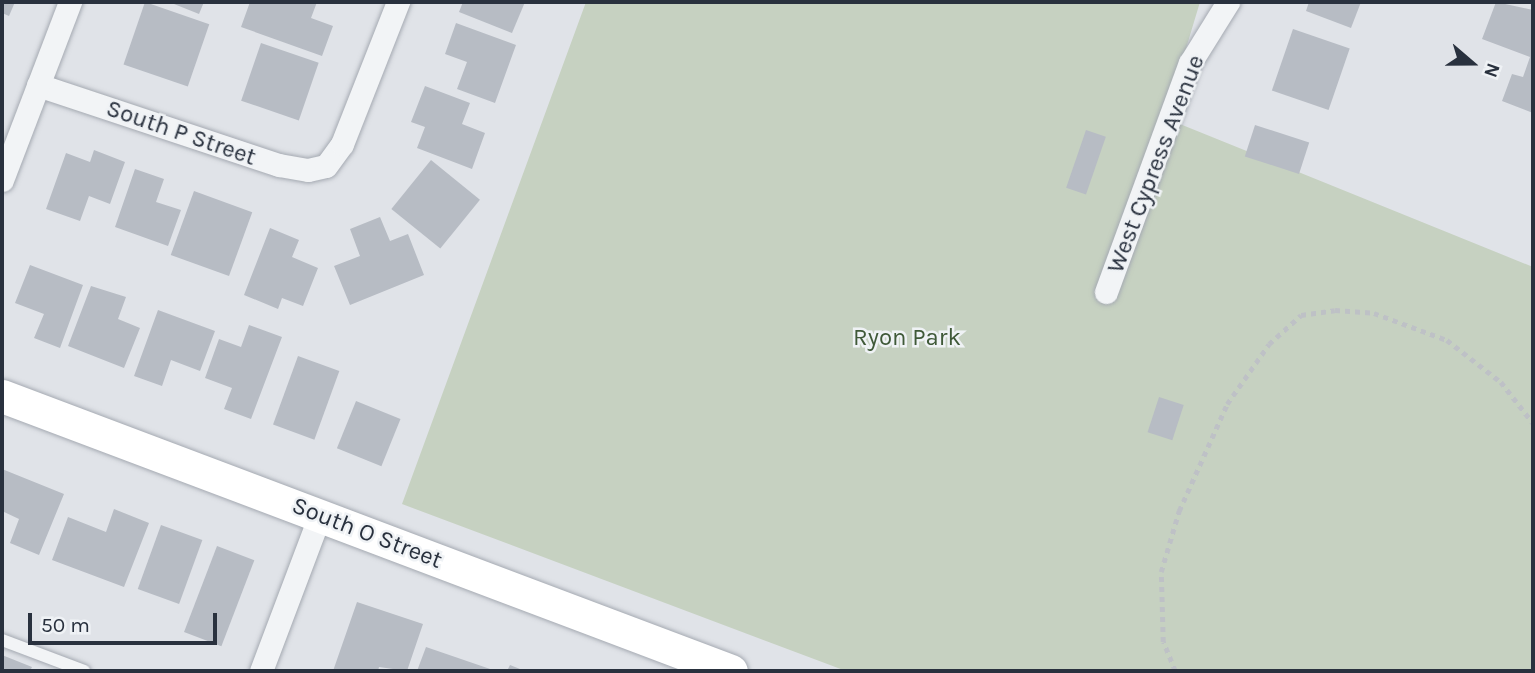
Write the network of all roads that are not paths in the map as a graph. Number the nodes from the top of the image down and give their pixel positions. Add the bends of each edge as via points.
1 (70, 2) edge
2 (398, 2) edge
3 (1228, 2) edge
4 (38, 85) junction
5 (2, 180) edge
6 (1106, 292) dead end
7 (2, 396) edge
8 (320, 514) junction
9 (2, 640) edge
10 (84, 671) edge
11 (261, 671) edge
12 (731, 671) edge

1 - 4 street
2 - 4 street, South P Street via 342,144 326,166 308,170 278,165
3 - 6 street, West Cypress Avenue via 1190,63
4 - 5 street
7 - 8 street, South O Street
8 - 11 street
8 - 12 street, South O Street
9 - 10 lane

